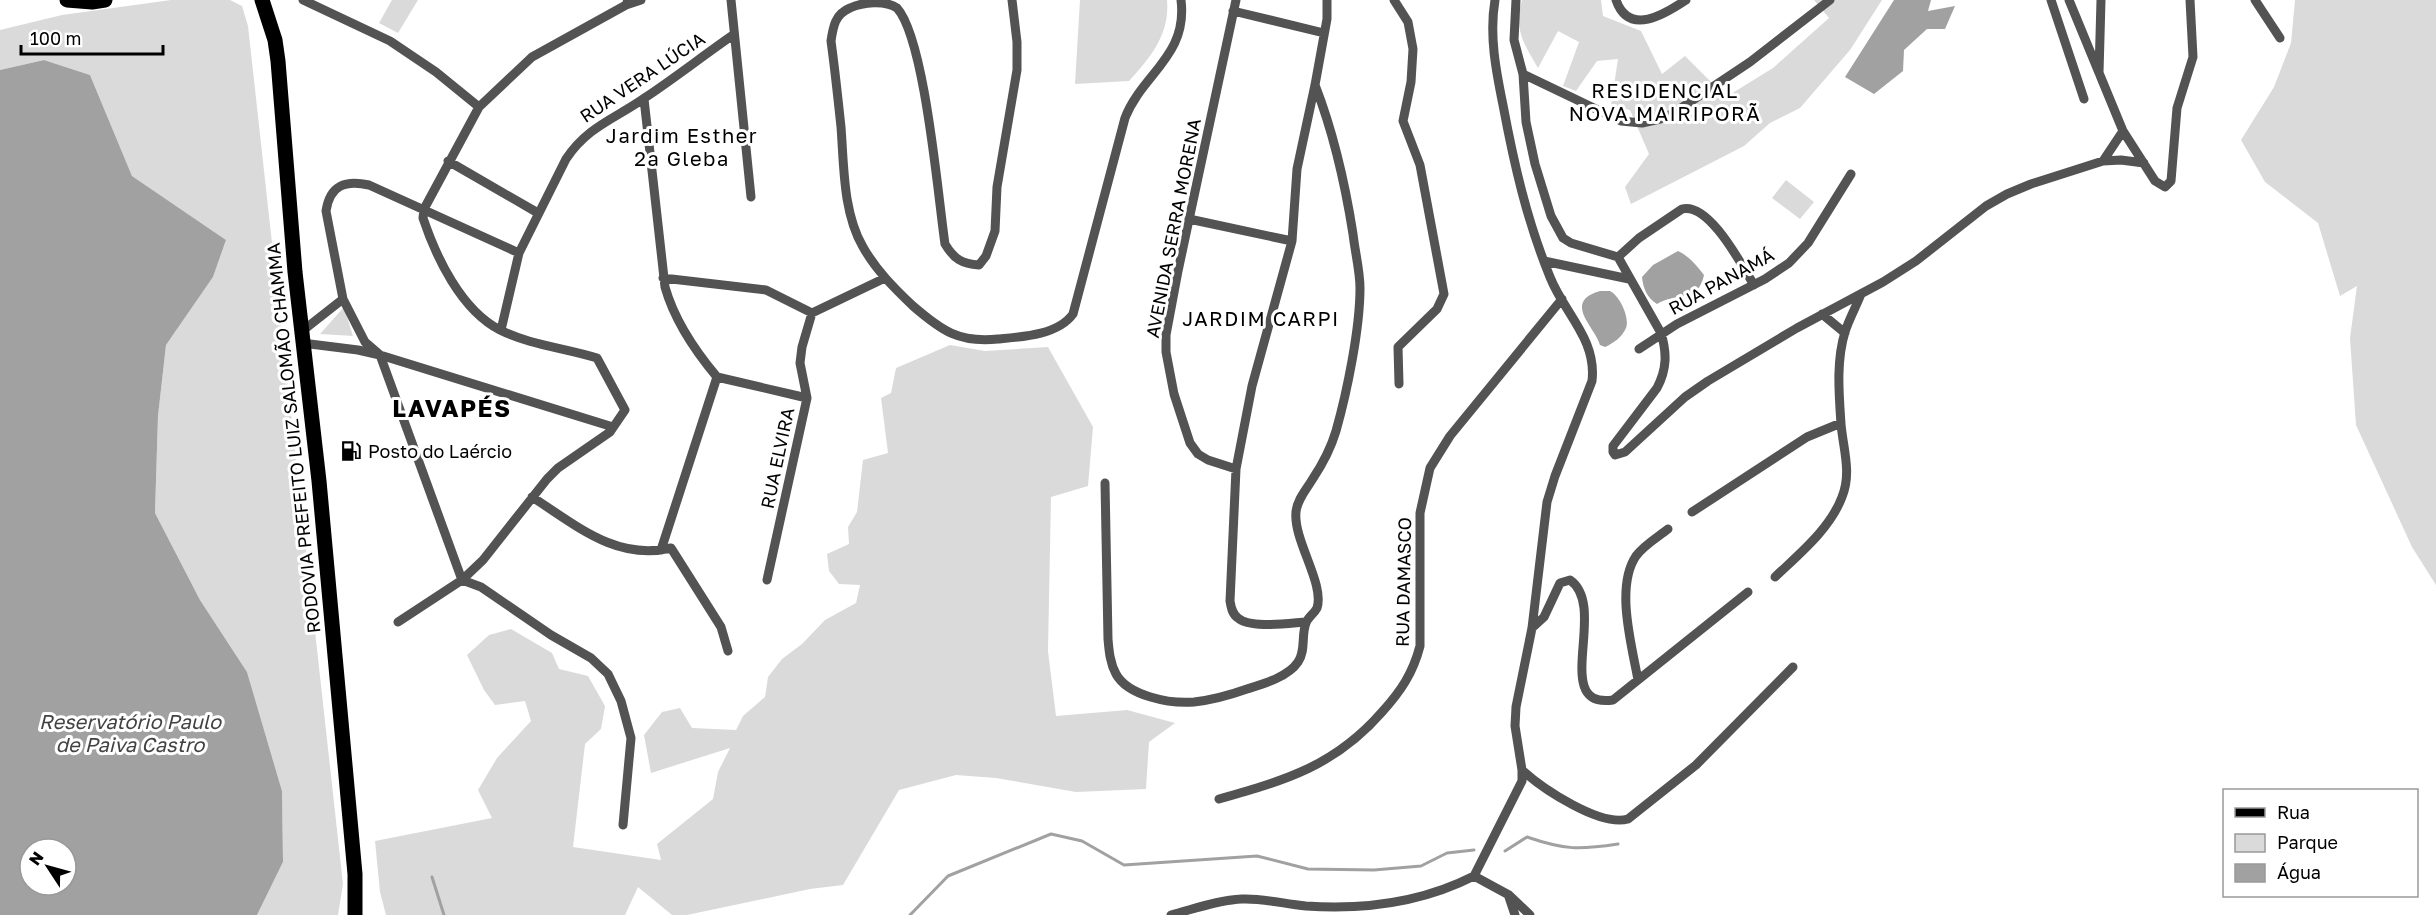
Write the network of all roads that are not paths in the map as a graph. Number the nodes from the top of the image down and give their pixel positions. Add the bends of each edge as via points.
1 (67, 0) edge
2 (105, 0) edge
3 (262, 0) edge
4 (303, 0) edge
5 (609, 0) edge
6 (641, 0) edge
7 (731, 0) edge
8 (1012, 0) edge
9 (1182, 0) edge
10 (1236, 0) edge
11 (1327, 0) edge
12 (1394, 0) edge
13 (1495, 0) edge
14 (1516, 0) edge
15 (1616, 0) edge
16 (1686, 0) edge
17 (1830, 0) edge
18 (2051, 0) edge
19 (2069, 0) edge
20 (2101, 0) edge
21 (2190, 0) edge
22 (2255, 0) edge
23 (627, 3) edge
24 (615, 11) junction
25 (1233, 11) junction
26 (1324, 33) junction
27 (734, 35) junction
28 (2280, 38) dead end
29 (1523, 74) junction
30 (2099, 76) junction
31 (1316, 85) junction
32 (644, 99) junction
33 (2084, 99) dead end
34 (479, 107) junction
35 (2122, 131) junction
36 (448, 161) junction
37 (2103, 161) junction
38 (2144, 163) junction
39 (1851, 174) dead end
40 (751, 198) dead end
41 (424, 209) junction
42 (538, 213) junction
43 (1189, 219) junction
44 (1292, 242) junction
45 (519, 254) junction
46 (1618, 257) junction
47 (1544, 261) junction
48 (663, 278) junction
49 (885, 278) junction
50 (1629, 279) junction
51 (1754, 285) junction
52 (1861, 294) junction
53 (343, 299) junction
54 (1562, 300) junction
55 (812, 313) junction
56 (1822, 314) junction
57 (501, 330) junction
58 (1661, 333) junction
59 (1845, 333) junction
60 (302, 338) junction
61 (1639, 349) dead end
62 (380, 355) junction
63 (717, 377) junction
64 (1400, 384) dead end
65 (807, 398) junction
66 (1841, 423) junction
67 (613, 427) junction
68 (1236, 469) junction
69 (1105, 483) dead end
70 (532, 497) junction
71 (1692, 512) dead end
72 (1668, 529) dead end
73 (661, 550) junction
74 (1775, 577) dead end
75 (462, 580) junction
76 (767, 580) dead end
77 (1748, 592) dead end
78 (398, 622) dead end
79 (1306, 622) junction
80 (1532, 628) junction
81 (728, 651) dead end
82 (1793, 668) dead end
83 (1638, 680) junction
84 (1522, 770) junction
85 (1220, 799) dead end
86 (623, 825) dead end
87 (355, 874) junction
88 (1474, 876) junction
89 (1509, 895) junction
90 (355, 915) edge
91 (363, 915) edge
92 (1171, 915) edge
93 (1515, 915) edge
94 (1530, 915) edge

1 - 2 main road
3 - 60 main road, RODOVIA PREFEITO LUIZ SALOMÃO CHAMMA via 278,61
4 - 34 street via 390,41
5 - 24 street
6 - 23 street
7 - 27 street
8 - 49 street via 1017,70 997,187 995,231 979,265 964,264 945,244 922,82 902,15 896,7 880,1 849,8 836,20 831,41 850,214 863,248
9 - 49 street via 1181,23 1172,51 1136,95 1125,118 1080,293 1068,321 1061,327 1011,338 968,340 940,328
10 - 25 street, AVENIDA SERRA MORENA
11 - 26 street
12 - 64 street via 1408,22 1413,49 1403,121 1420,165 1444,294 1437,309 1398,347
13 - 47 street via 1493,40 1509,137 1522,197
14 - 29 street via 1514,40
15 - 16 street via 1623,12 1639,20 1663,16
17 - 29 street via 1750,62 1660,119 1642,123 1621,121
18 - 33 street
19 - 30 street
20 - 30 street
21 - 38 street via 2193,57 2176,108 2169,185 2161,186 2155,181
22 - 28 street
23 - 24 street
24 - 34 street via 532,57
25 - 26 street
25 - 43 street, AVENIDA SERRA MORENA
26 - 31 street
27 - 32 street, RUA VERA LÚCIA
27 - 40 street
29 - 46 street via 1526,123 1557,229 1570,243
30 - 35 street
31 - 44 street via 1297,169
31 - 79 street via 1339,158 1360,288 1352,356 1336,432 1296,512 1298,534 1318,601
32 - 42 street, RUA VERA LÚCIA via 599,125 574,147
32 - 48 street
34 - 36 street
35 - 37 street
35 - 38 street
36 - 41 street
36 - 42 street
37 - 38 street
37 - 52 street via 2007,194 1916,261
39 - 51 street, RUA PANAMÁ via 1800,253
41 - 45 street
41 - 53 street via 369,185 358,183 333,190 326,211
41 - 57 street via 426,228 447,275 482,317
42 - 45 street, RUA VERA LÚCIA
43 - 44 street
43 - 68 street, AVENIDA SERRA MORENA via 1166,335 1168,372 1190,443 1208,460
44 - 68 street via 1252,386
45 - 57 street, RUA VERA LÚCIA
46 - 50 street
46 - 51 street via 1639,238 1689,207 1703,214 1722,236
47 - 50 street
47 - 54 street
48 - 55 street via 766,290
48 - 63 street via 672,307
49 - 55 street
50 - 58 street
51 - 58 street, RUA PANAMÁ
52 - 56 street
52 - 59 street
53 - 60 street
53 - 62 street via 365,342
54 - 80 street via 1589,347 1592,381 1547,502
54 - 85 street, RUA DAMASCO via 1450,436 1430,468 1420,513 1420,646 1406,682 1374,722 1343,750 1303,772
55 - 65 street via 800,363
56 - 58 street via 1708,381 1625,452 1615,455 1613,446 1662,378 1666,354
56 - 59 street
57 - 67 street via 597,358 625,410
58 - 61 street, RUA PANAMÁ
59 - 66 street via 1839,367
60 - 62 street
60 - 87 main road, RODOVIA PREFEITO LUIZ SALOMÃO CHAMMA
62 - 67 street
62 - 75 street
63 - 65 street, RUA ELVIRA
63 - 73 street
65 - 76 street, RUA ELVIRA
66 - 71 street via 1807,437
66 - 74 street via 1847,463 1842,498 1816,536
67 - 70 street via 558,468
68 - 79 street via 1232,610 1245,622
69 - 79 street via 1108,639 1117,676 1130,688 1177,702 1193,702 1230,694 1281,675 1301,657
70 - 73 street via 606,542 636,551
70 - 75 street via 483,561
72 - 83 street via 1637,555 1629,576 1627,619
73 - 81 street via 671,548 721,627
75 - 78 street
75 - 86 street via 481,587 591,658 608,674 632,738
77 - 83 street
80 - 83 street via 1544,617 1556,588 1570,580 1579,588 1585,605 1581,680 1588,694 1603,701 1613,700
80 - 84 street via 1516,707
82 - 84 street via 1696,765 1628,819 1618,822 1596,816 1548,792
84 - 88 street via 1518,793
87 - 90 main road, RODOVIA PREFEITO LUIZ SALOMÃO CHAMMA
87 - 91 main road, RODOVIA PREFEITO LUIZ SALOMÃO CHAMMA
88 - 89 street
88 - 92 street via 1453,887 1384,905 1325,907 1243,899
89 - 93 street
89 - 94 street

